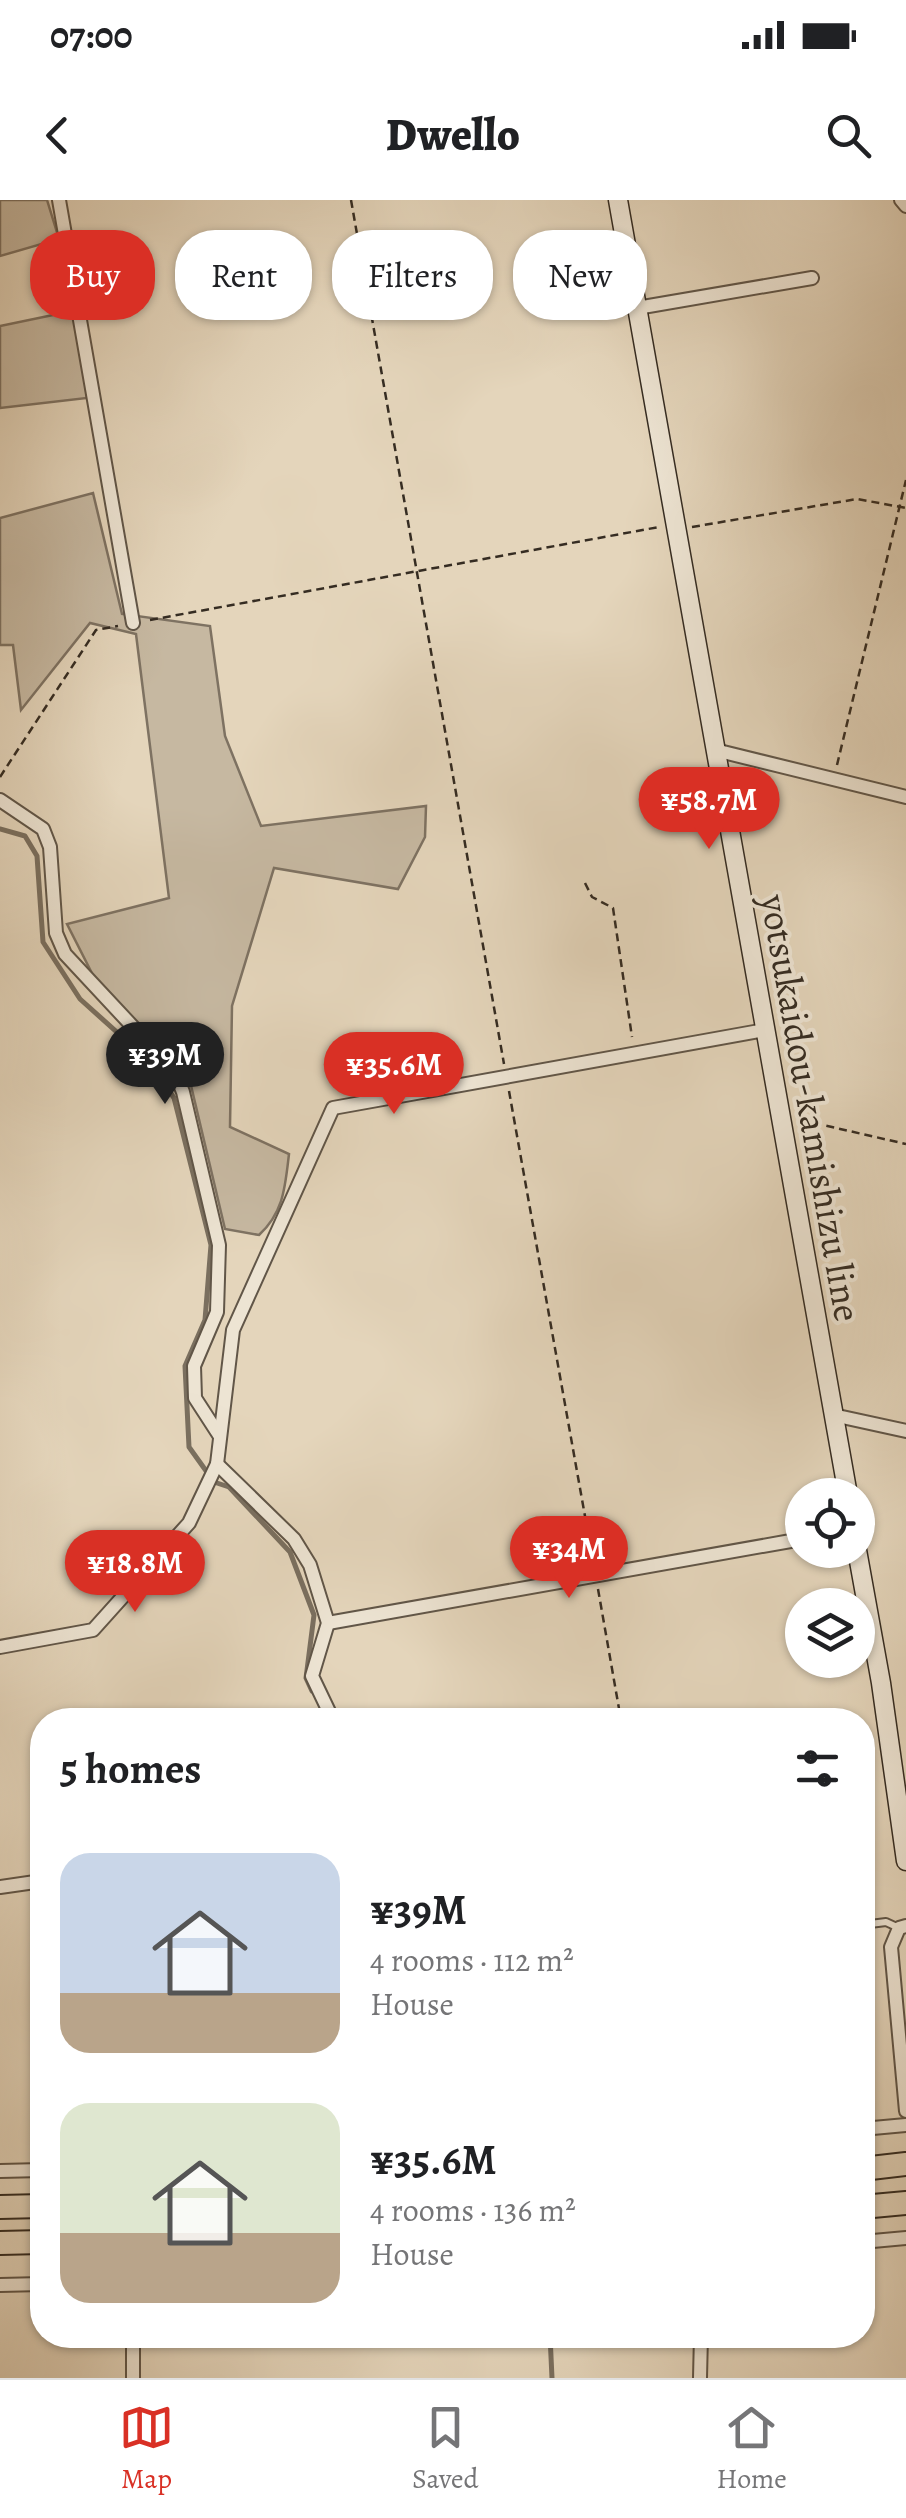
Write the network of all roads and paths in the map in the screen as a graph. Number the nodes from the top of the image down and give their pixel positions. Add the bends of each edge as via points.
1 (59, 200) edge
2 (351, 200) edge
3 (618, 200) edge
4 (901, 200) edge
5 (906, 206) edge
6 (623, 230) edge
7 (812, 278) dead end
8 (647, 306) edge
9 (639, 320) edge
10 (906, 480) edge
11 (900, 506) junction
12 (906, 508) edge
13 (676, 527) junction
14 (417, 572) junction
15 (134, 622) junction
16 (715, 750) junction
17 (0, 777) edge
18 (833, 779) junction
19 (906, 797) edge
20 (0, 800) edge
21 (584, 883) dead end
22 (765, 1030) junction
23 (634, 1053) junction
24 (506, 1076) junction
25 (780, 1115) junction
26 (906, 1144) edge
27 (833, 1415) junction
28 (906, 1431) edge
29 (219, 1435) junction
30 (216, 1467) junction
31 (845, 1478) edge
32 (785, 1542) edge
33 (861, 1568) edge
34 (595, 1575) junction
35 (328, 1622) junction
36 (0, 1647) edge
37 (327, 1708) edge
38 (619, 1708) edge
39 (906, 1861) edge
40 (30, 1883) edge
41 (0, 1888) edge
42 (875, 1923) edge
43 (902, 1927) edge
44 (906, 2111) edge
45 (906, 2126) edge
46 (875, 2128) edge
47 (906, 2164) edge
48 (875, 2168) edge
49 (30, 2170) edge
50 (0, 2171) edge
51 (906, 2203) edge
52 (30, 2206) edge
53 (875, 2206) edge
54 (0, 2207) edge
55 (906, 2238) edge
56 (875, 2241) edge
57 (30, 2242) edge
58 (0, 2243) edge
59 (30, 2284) edge
60 (0, 2285) edge
61 (133, 2348) edge
62 (700, 2348) edge
63 (133, 2378) edge
64 (700, 2378) edge

1 - 15 street
2 - 14 path
3 - 6 main road, yotsukaidou-kamishizu line
4 - 5 street
7 - 8 street
9 - 13 main road, yotsukaidou-kamishizu line
10 - 11 path
11 - 12 path
11 - 13 path via 857,498
11 - 18 path
13 - 14 path
13 - 16 main road, yotsukaidou-kamishizu line
14 - 15 path
14 - 24 path
15 - 17 path via 96,630
16 - 18 street
16 - 22 main road, yotsukaidou-kamishizu line
18 - 19 street
20 - 29 street via 43,829 56,933 66,954 175,1072 183,1092 220,1245 217,1312 194,1366 195,1398
21 - 23 path via 592,897 613,908
22 - 23 street
22 - 25 main road, yotsukaidou-kamishizu line
23 - 24 street
24 - 29 street via 333,1108 233,1330
24 - 34 path
25 - 26 path
25 - 27 main road, yotsukaidou-kamishizu line
27 - 28 street
27 - 31 main road, yotsukaidou-kamishizu line
29 - 30 street
30 - 35 street via 294,1539
30 - 36 street via 189,1523 93,1630
32 - 34 street
33 - 39 main road
34 - 35 street
34 - 38 path
35 - 37 street via 312,1676
40 - 41 street
42 - 43 lane
43 - 44 street via 890,1947
45 - 46 street
47 - 48 highway
49 - 50 street
51 - 53 highway
52 - 54 highway
55 - 56 street
57 - 58 highway
59 - 60 street
61 - 63 street
62 - 64 street

